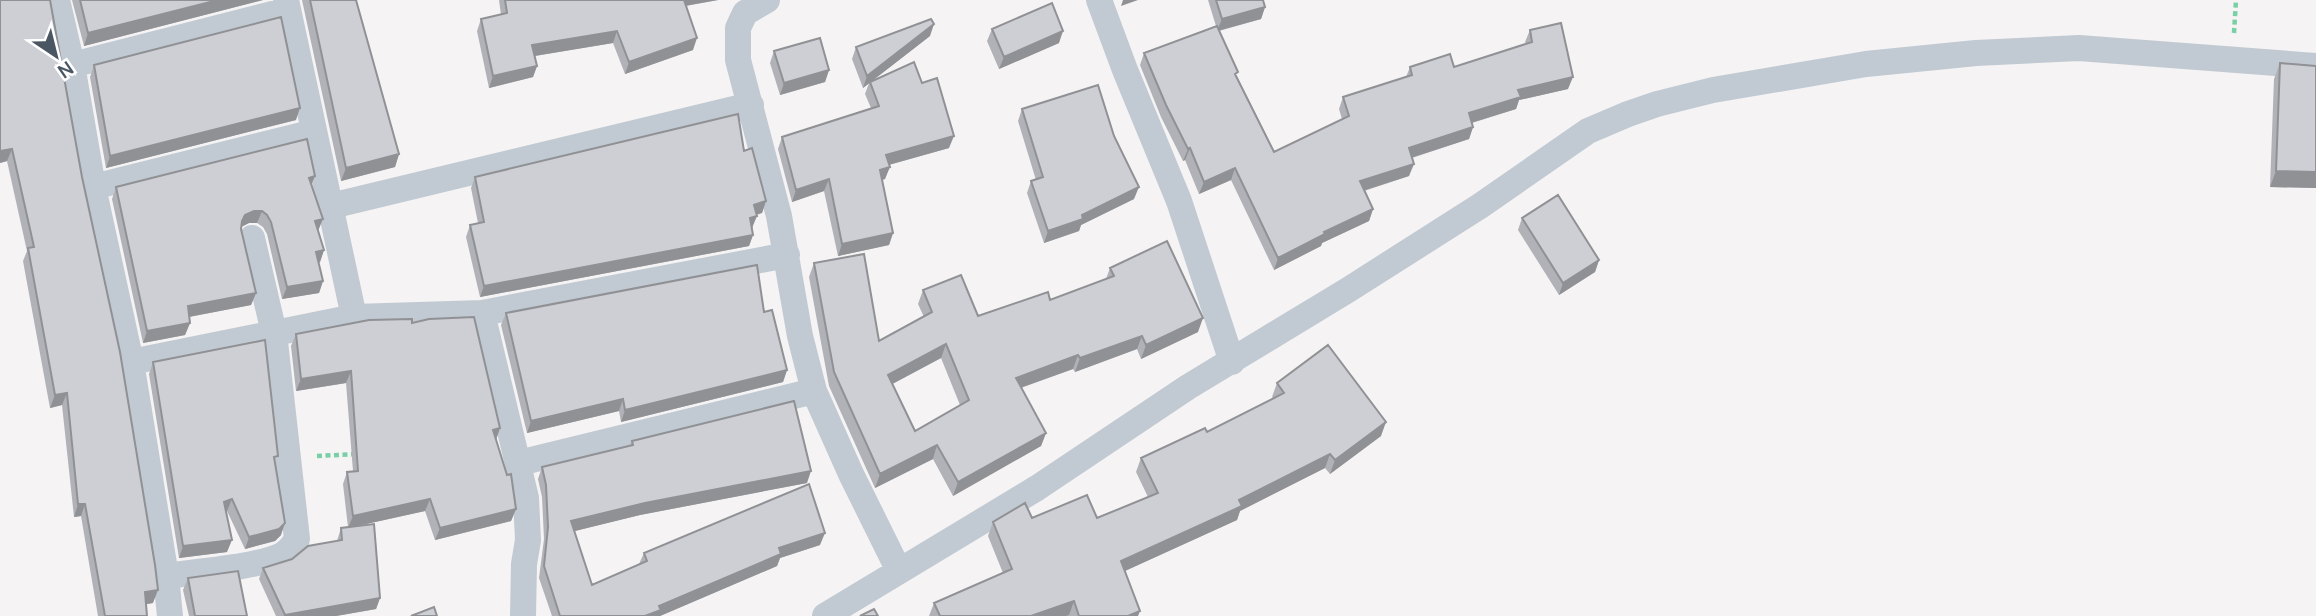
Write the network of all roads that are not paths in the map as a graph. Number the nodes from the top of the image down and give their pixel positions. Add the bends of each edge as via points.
1 (57, 0) edge
2 (767, 0) edge
3 (1099, 0) edge
4 (287, 5) edge
5 (72, 65) junction
6 (2316, 66) edge
7 (751, 105) junction
8 (314, 132) junction
9 (93, 187) junction
10 (331, 206) junction
11 (252, 237) dead end
12 (787, 255) junction
13 (482, 313) junction
14 (355, 317) junction
15 (274, 333) junction
16 (131, 362) junction
17 (1232, 362) junction
18 (814, 391) junction
19 (519, 463) junction
20 (900, 571) junction
21 (166, 576) junction
22 (170, 616) edge
23 (523, 616) edge
24 (825, 616) edge

1 - 5 street
2 - 7 street via 745,13 738,28 738,60
3 - 17 street via 1179,201
4 - 5 street
4 - 8 street
5 - 9 street
6 - 17 street via 2079,48 1976,53 1866,64 1657,104 1588,131 1480,206
7 - 10 street
7 - 12 street
8 - 9 street
8 - 10 street
9 - 16 street
10 - 14 street
11 - 15 street
12 - 13 street
12 - 18 street
13 - 14 street
13 - 19 street
14 - 15 street
15 - 16 street
15 - 21 street via 297,539 284,554 264,561
16 - 21 street
17 - 20 street
18 - 19 street
18 - 20 street
19 - 23 street via 528,522
20 - 24 street
21 - 22 street

